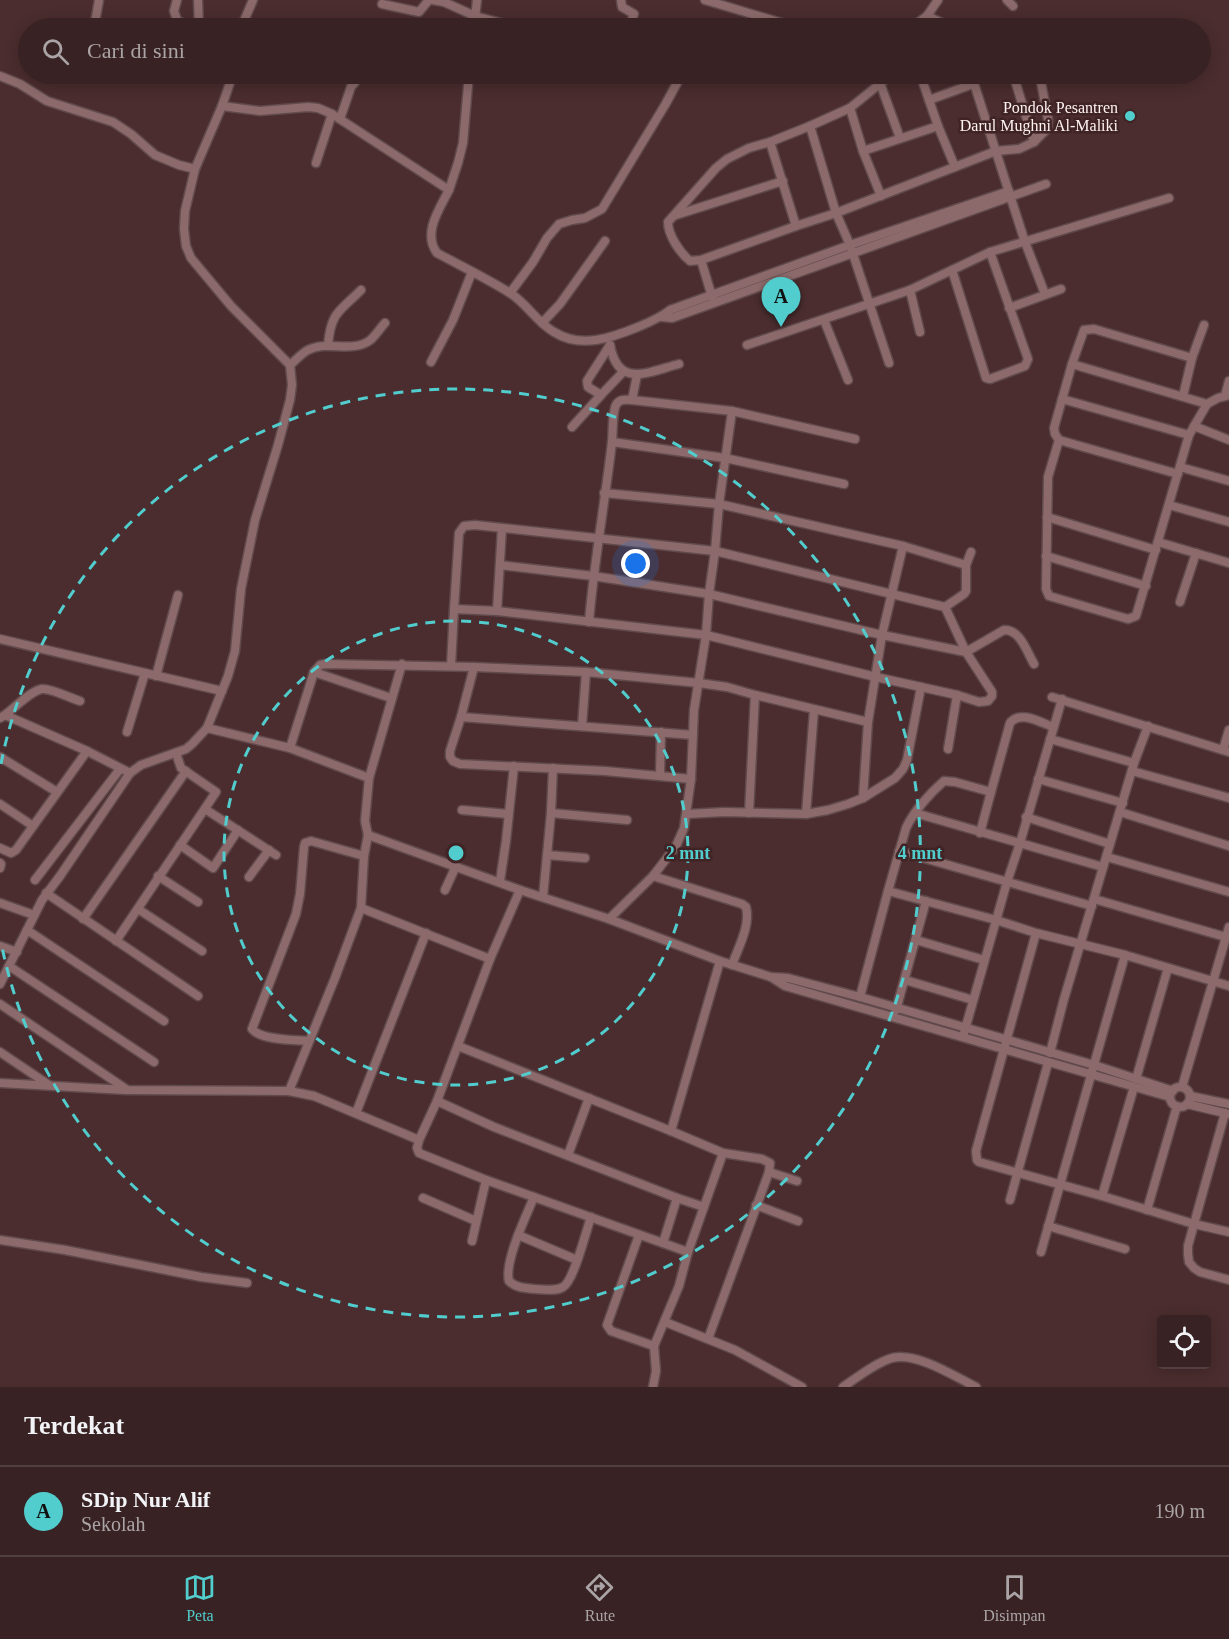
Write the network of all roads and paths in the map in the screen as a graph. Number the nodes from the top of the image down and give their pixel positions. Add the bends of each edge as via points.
1 (99, 0) edge
2 (177, 0) edge
3 (198, 0) edge
4 (253, 0) edge
5 (431, 0) edge
6 (477, 0) edge
7 (621, 0) edge
8 (705, 0) edge
9 (938, 0) edge
10 (382, 4) dead end
11 (475, 16) junction
12 (927, 16) junction
13 (96, 18) edge
14 (176, 18) edge
15 (199, 18) edge
16 (246, 18) edge
17 (482, 18) edge
18 (633, 18) edge
19 (765, 18) edge
20 (924, 18) edge
21 (931, 18) edge
22 (0, 76) edge
23 (18, 83) edge
24 (20, 84) edge
25 (230, 84) edge
26 (354, 84) edge
27 (468, 84) edge
28 (677, 84) edge
29 (879, 84) edge
30 (880, 84) edge
31 (923, 84) edge
32 (973, 84) joint
33 (1016, 84) edge
34 (1041, 84) edge
35 (929, 100) junction
36 (222, 106) junction
37 (850, 108) junction
38 (332, 114) junction
39 (340, 119) junction
40 (810, 126) junction
41 (938, 126) junction
42 (900, 138) junction
43 (770, 142) junction
44 (1034, 142) junction
45 (863, 151) junction
46 (996, 151) junction
47 (316, 163) dead end
48 (955, 167) junction
49 (195, 169) junction
50 (783, 181) junction
51 (1046, 184) dead end
52 (449, 190) junction
53 (1010, 194) junction
54 (881, 196) junction
55 (1169, 198) dead end
56 (836, 213) junction
57 (673, 216) junction
58 (796, 226) junction
59 (605, 242) dead end
60 (1025, 242) junction
61 (851, 249) junction
62 (990, 252) junction
63 (701, 260) junction
64 (952, 270) junction
65 (472, 272) junction
66 (1061, 289) dead end
67 (361, 290) dead end
68 (910, 290) junction
69 (510, 293) junction
70 (1045, 294) junction
71 (713, 299) junction
72 (869, 305) junction
73 (1009, 308) junction
74 (824, 320) junction
75 (385, 323) dead end
76 (542, 323) junction
77 (1204, 325) dead end
78 (920, 332) dead end
79 (610, 341) junction
80 (328, 345) junction
81 (747, 345) dead end
82 (1192, 358) junction
83 (431, 362) dead end
84 (889, 363) dead end
85 (679, 364) dead end
86 (1072, 364) junction
87 (290, 365) junction
88 (623, 372) junction
89 (637, 375) junction
90 (848, 380) dead end
91 (1229, 381) edge
92 (601, 395) junction
93 (1183, 396) junction
94 (1227, 396) edge
95 (1062, 399) junction
96 (632, 400) junction
97 (1207, 404) junction
98 (732, 411) junction
99 (1194, 426) junction
100 (572, 427) dead end
101 (1189, 435) junction
102 (855, 439) dead end
103 (1059, 440) junction
104 (1229, 440) edge
105 (612, 442) junction
106 (725, 458) junction
107 (1179, 470) junction
108 (1229, 481) edge
109 (844, 484) dead end
110 (604, 493) junction
111 (719, 504) junction
112 (1169, 505) junction
113 (1047, 517) junction
114 (1229, 522) edge
115 (502, 528) junction
116 (598, 538) junction
117 (903, 546) junction
118 (1157, 546) junction
119 (715, 550) junction
120 (971, 552) dead end
121 (1196, 553) junction
122 (1046, 556) junction
123 (1229, 563) edge
124 (500, 565) junction
125 (966, 565) junction
126 (593, 576) junction
127 (1146, 586) junction
128 (891, 593) junction
129 (709, 594) junction
130 (178, 595) dead end
131 (1180, 602) dead end
132 (945, 608) junction
133 (454, 609) junction
134 (497, 611) junction
135 (589, 622) junction
136 (882, 634) junction
137 (706, 635) junction
138 (0, 639) edge
139 (966, 652) junction
140 (402, 664) junction
141 (1034, 664) dead end
142 (451, 666) junction
143 (474, 667) junction
144 (314, 672) junction
145 (586, 672) junction
146 (145, 674) junction
147 (156, 676) junction
148 (876, 678) junction
149 (699, 683) junction
150 (921, 687) junction
151 (222, 692) junction
152 (755, 695) junction
153 (957, 695) junction
154 (1052, 697) dead end
155 (391, 698) junction
156 (1062, 699) junction
157 (80, 701) dead end
158 (814, 710) junction
159 (2, 716) edge
160 (461, 717) junction
161 (868, 722) junction
162 (582, 726) junction
163 (1148, 726) junction
164 (1053, 727) junction
165 (207, 728) junction
166 (1229, 730) edge
167 (127, 732) dead end
168 (661, 732) junction
169 (693, 735) junction
170 (1050, 739) junction
171 (290, 748) junction
172 (948, 749) dead end
173 (87, 751) junction
174 (1226, 751) edge
175 (176, 753) junction
176 (0, 757) edge
177 (514, 766) junction
178 (1133, 767) junction
179 (553, 768) junction
180 (120, 769) junction
181 (186, 771) junction
182 (130, 773) junction
183 (660, 776) junction
184 (369, 778) junction
185 (692, 779) junction
186 (1038, 779) junction
187 (57, 792) junction
188 (991, 792) junction
189 (863, 798) junction
190 (1229, 798) edge
191 (1123, 803) junction
192 (0, 804) edge
193 (205, 809) junction
194 (462, 810) dead end
195 (1120, 812) junction
196 (551, 813) junction
197 (749, 813) junction
198 (915, 813) junction
199 (508, 814) junction
200 (687, 814) junction
201 (806, 814) junction
202 (1026, 817) junction
203 (627, 820) dead end
204 (33, 826) junction
205 (238, 830) junction
206 (980, 833) junction
207 (368, 835) junction
208 (1020, 843) junction
209 (1110, 844) junction
210 (180, 845) junction
211 (1229, 846) edge
212 (0, 848) edge
213 (899, 851) junction
214 (547, 855) junction
215 (364, 856) junction
216 (1107, 857) junction
217 (585, 858) dead end
218 (456, 866) junction
219 (1103, 867) junction
220 (158, 876) junction
221 (653, 876) junction
222 (249, 877) dead end
223 (35, 880) dead end
224 (500, 881) junction
225 (1007, 882) junction
226 (445, 890) dead end
227 (520, 890) junction
228 (888, 891) junction
229 (1229, 892) edge
230 (46, 893) junction
231 (543, 897) junction
232 (926, 901) junction
233 (198, 902) dead end
234 (0, 903) edge
235 (1093, 903) junction
236 (361, 908) junction
237 (138, 909) junction
238 (34, 915) junction
239 (83, 919) junction
240 (609, 919) junction
241 (996, 920) junction
242 (1229, 927) edge
243 (27, 930) junction
244 (426, 933) junction
245 (1036, 933) junction
246 (1228, 937) edge
247 (916, 940) junction
248 (116, 941) junction
249 (1082, 944) junction
250 (0, 945) edge
251 (202, 951) dead end
252 (17, 952) junction
253 (1125, 955) junction
254 (490, 959) junction
255 (984, 960) junction
256 (720, 961) junction
257 (732, 965) junction
258 (9, 966) junction
259 (1168, 968) junction
260 (771, 977) junction
261 (904, 980) junction
262 (1214, 981) junction
263 (0, 984) edge
264 (1229, 986) edge
265 (198, 996) dead end
266 (860, 997) junction
267 (973, 999) junction
268 (0, 1004) edge
269 (897, 1008) junction
270 (893, 1017) junction
271 (927, 1017) junction
272 (164, 1021) dead end
273 (924, 1026) junction
274 (964, 1032) junction
275 (308, 1041) junction
276 (1006, 1044) junction
277 (458, 1046) junction
278 (0, 1052) edge
279 (1049, 1058) junction
280 (154, 1062) dead end
281 (1094, 1065) junction
282 (1092, 1076) junction
283 (0, 1083) edge
284 (1135, 1083) junction
285 (49, 1085) junction
286 (1182, 1087) junction
287 (126, 1090) junction
288 (289, 1091) junction
289 (1172, 1094) junction
290 (590, 1098) junction
291 (1188, 1100) junction
292 (437, 1101) junction
293 (1228, 1101) edge
294 (1177, 1106) junction
295 (356, 1113) junction
296 (1227, 1114) edge
297 (671, 1131) junction
298 (419, 1140) junction
299 (723, 1153) junction
300 (568, 1155) junction
301 (769, 1172) junction
302 (1017, 1172) junction
303 (486, 1180) junction
304 (797, 1181) dead end
305 (1060, 1184) junction
306 (1102, 1196) junction
307 (534, 1197) junction
308 (423, 1198) dead end
309 (677, 1198) junction
310 (1010, 1200) dead end
311 (756, 1205) junction
312 (704, 1207) junction
313 (1147, 1210) junction
314 (591, 1217) junction
315 (476, 1221) junction
316 (798, 1221) dead end
317 (1194, 1224) junction
318 (1048, 1226) junction
319 (1229, 1232) edge
320 (518, 1235) junction
321 (639, 1235) junction
322 (0, 1240) edge
323 (472, 1241) dead end
324 (663, 1243) junction
325 (1125, 1249) dead end
326 (688, 1252) junction
327 (1041, 1252) dead end
328 (577, 1260) junction
329 (1229, 1280) edge
330 (247, 1283) dead end
331 (665, 1322) junction
332 (708, 1339) junction
333 (654, 1346) junction
334 (653, 1387) edge
335 (802, 1387) edge
336 (843, 1387) edge
337 (976, 1387) edge

1 - 13 street
2 - 14 street
3 - 15 street
4 - 16 street
5 - 10 street via 419,12
5 - 11 street
6 - 11 street
7 - 18 street via 622,8 634,14
8 - 19 street
9 - 12 street
11 - 17 street
12 - 20 street
12 - 21 street
22 - 23 street
24 - 49 street via 47,101 113,122 155,155
25 - 36 street
26 - 39 street
27 - 52 street via 463,143
28 - 69 street via 602,209 559,225
29 - 37 street
30 - 42 street
31 - 35 street
32 - 35 street
32 - 46 street
33 - 44 street
34 - 44 street via 1047,129
35 - 41 street
36 - 38 street via 260,111 308,106
36 - 49 street
37 - 40 street
37 - 45 street
38 - 39 street
38 - 47 street
39 - 52 street
40 - 43 street
40 - 56 street
41 - 42 street
41 - 48 street
42 - 45 street
43 - 50 street
43 - 57 street via 727,159
44 - 46 street
45 - 54 street
46 - 48 street
46 - 53 street
48 - 54 street
49 - 87 street via 183,230 191,258 231,306
50 - 57 street
50 - 58 street
51 - 53 street
52 - 65 street via 432,224 432,247
53 - 60 street
53 - 61 street
54 - 56 street
55 - 60 street
56 - 58 street
56 - 61 street
57 - 63 street via 668,230 690,261
58 - 63 street
59 - 76 street
60 - 62 street
60 - 70 street
61 - 71 street
61 - 72 street
62 - 64 street
62 - 73 street
63 - 71 street
64 - 68 street
64 - 73 street via 988,378 1027,363
65 - 69 street
65 - 83 street
66 - 70 street
67 - 80 street via 337,312
68 - 72 street
68 - 78 street
69 - 76 street
70 - 73 street
71 - 79 street via 670,310
72 - 74 street
72 - 84 street
74 - 81 street
74 - 90 street
75 - 80 street via 361,344
76 - 79 street via 576,341
77 - 82 street
79 - 88 street via 614,361
79 - 92 street via 587,381 588,387
80 - 87 street via 307,350
82 - 86 street via 1084,330
82 - 93 street
85 - 89 street
86 - 93 street
86 - 95 street
87 - 151 street via 290,400 255,520 241,589 235,651
88 - 89 street
88 - 92 street
89 - 96 street
91 - 94 street
92 - 100 street
93 - 97 street
94 - 97 street
95 - 101 street
95 - 103 street via 1054,428
96 - 98 street
96 - 105 street via 623,400 615,407
97 - 99 street
98 - 102 street
98 - 106 street
99 - 101 street
99 - 104 street
101 - 107 street
103 - 107 street
103 - 113 street via 1048,477
105 - 106 street
105 - 110 street
106 - 109 street
106 - 111 street
107 - 108 street
107 - 112 street
110 - 111 street
110 - 116 street
111 - 117 street
111 - 119 street
112 - 114 street
112 - 118 street
113 - 118 street
113 - 122 street
115 - 116 street
115 - 124 street
115 - 133 street via 464,526 459,533
116 - 119 street
116 - 126 street
117 - 125 street
117 - 128 street
118 - 121 street
118 - 127 street
119 - 128 street
119 - 129 street
120 - 125 street
121 - 123 street
121 - 131 street
122 - 127 street
122 - 127 street via 1049,596 1132,619
124 - 126 street
124 - 134 street
125 - 132 street via 966,591
126 - 129 street
126 - 135 street
128 - 132 street
128 - 136 street
129 - 136 street
129 - 137 street
130 - 147 street
132 - 139 street
133 - 134 street
133 - 142 street
134 - 135 street
135 - 137 street
136 - 139 street
136 - 148 street
137 - 148 street
137 - 149 street
138 - 146 street
139 - 141 street via 1008,630 1020,639
139 - 153 street via 992,696 979,702
140 - 142 street
140 - 144 street via 325,664
140 - 155 street
142 - 143 street
143 - 145 street
143 - 160 street
144 - 155 street
144 - 171 street
145 - 149 street
145 - 162 street
146 - 147 street
146 - 167 street
147 - 151 street
148 - 150 street
148 - 161 street
149 - 152 street
149 - 169 street
150 - 153 street
150 - 189 street via 903,769
151 - 165 street
152 - 158 street
152 - 197 street
153 - 172 street
154 - 156 street
155 - 184 street
156 - 163 street
156 - 164 street
157 - 159 street via 41,689
158 - 161 street
158 - 201 street
159 - 173 street
160 - 162 street
160 - 177 street via 450,751 453,761
161 - 189 street
162 - 168 street
163 - 174 street
163 - 178 street
164 - 170 street
164 - 188 street via 1027,718 1013,718
165 - 171 street
165 - 175 street via 192,744
166 - 174 street
168 - 169 street
168 - 183 street
169 - 185 street
170 - 178 street
170 - 186 street
171 - 184 street
173 - 180 street
173 - 187 street
175 - 181 street
175 - 182 street
176 - 187 street
177 - 179 street
177 - 199 street
178 - 190 street
178 - 191 street
179 - 183 street
179 - 196 street
180 - 182 street
180 - 223 street
181 - 193 street via 216,792
181 - 239 street
182 - 230 street
183 - 185 street
184 - 207 street via 365,821
185 - 200 street
186 - 191 street
186 - 202 street
187 - 204 street
188 - 198 street via 945,781
188 - 206 street
189 - 201 street
191 - 195 street
192 - 204 street
193 - 205 street
193 - 210 street
194 - 199 street
195 - 209 street
195 - 211 street
196 - 203 street
196 - 214 street
197 - 200 street
197 - 201 street
198 - 206 street
198 - 213 street
199 - 224 street
200 - 221 street via 676,846
202 - 208 street
202 - 209 street
204 - 212 street via 13,852
205 - 210 street via 213,868
205 - 222 street via 273,852
206 - 208 street
207 - 215 street
207 - 218 street
208 - 219 street
208 - 225 street
209 - 216 street
210 - 220 street
213 - 225 street
213 - 228 street
214 - 217 street
214 - 231 street
215 - 236 street
215 - 275 street via 305,843 296,914 252,1029 266,1037
216 - 219 street
216 - 229 street
218 - 224 street
218 - 226 street
219 - 235 street
220 - 233 street
220 - 237 street
221 - 240 street
221 - 257 street via 746,907 744,934
224 - 227 street
225 - 235 street
225 - 241 street
227 - 231 street
227 - 254 street
228 - 232 street
228 - 266 street
230 - 238 street
230 - 239 street
231 - 240 street
232 - 241 street
232 - 247 street
234 - 238 street
235 - 246 street
235 - 249 street
236 - 244 street
236 - 275 street
237 - 248 street
237 - 251 street
238 - 243 street
239 - 248 street
240 - 256 street
241 - 245 street
241 - 255 street
242 - 246 street
243 - 252 street
243 - 272 street
244 - 254 street
244 - 295 street
245 - 249 street
245 - 276 street
246 - 262 street
247 - 255 street
247 - 261 street
248 - 265 street
249 - 253 street
249 - 279 street
250 - 252 street
252 - 258 street
253 - 259 street
253 - 281 street
254 - 277 street
255 - 267 street
256 - 257 street
256 - 297 street
257 - 260 street
258 - 263 street
258 - 280 street
259 - 262 street
259 - 284 street
260 - 266 street
260 - 270 street via 785,986
261 - 267 street
261 - 269 street
262 - 264 street
262 - 286 street
266 - 269 street
267 - 274 street
268 - 287 street
269 - 270 street
269 - 271 street
270 - 273 street
271 - 273 street
271 - 274 street
273 - 274 street
274 - 276 street
275 - 288 street
276 - 279 street
276 - 302 street via 976,1158
277 - 290 street
277 - 292 street
278 - 285 street
279 - 281 street
279 - 282 street
279 - 302 street
281 - 282 street
281 - 284 street
282 - 284 street
282 - 305 street
283 - 285 street
284 - 289 street
284 - 306 street
285 - 287 street
286 - 289 street
286 - 291 street via 1187,1090
287 - 288 street
288 - 295 street via 314,1096
289 - 294 street via 1172,1103
290 - 297 street
290 - 300 street
291 - 293 street
291 - 294 street
291 - 296 street
292 - 298 street
292 - 300 street
294 - 313 street
295 - 298 street
296 - 317 street
297 - 299 street
298 - 303 street via 417,1148 422,1155
299 - 301 street via 767,1160
299 - 312 street
300 - 309 street
301 - 304 street
301 - 311 street
302 - 305 street
302 - 310 street
303 - 307 street
303 - 315 street
305 - 306 street
305 - 318 street
306 - 313 street
307 - 314 street
307 - 320 street
308 - 315 street
309 - 312 street
309 - 324 street
311 - 316 street
311 - 332 street
312 - 326 street
313 - 317 street
314 - 321 street
314 - 328 street
315 - 323 street
317 - 319 street
317 - 329 street via 1188,1246 1189,1262 1200,1272
318 - 325 street
318 - 327 street
320 - 328 street
320 - 328 street via 508,1269 513,1286 550,1290 566,1286
321 - 324 street
321 - 333 street via 607,1325 611,1331
322 - 330 street
324 - 326 street
326 - 331 street
331 - 332 street
331 - 333 street
332 - 335 street
333 - 334 street
336 - 337 street via 880,1363 899,1357 915,1359

